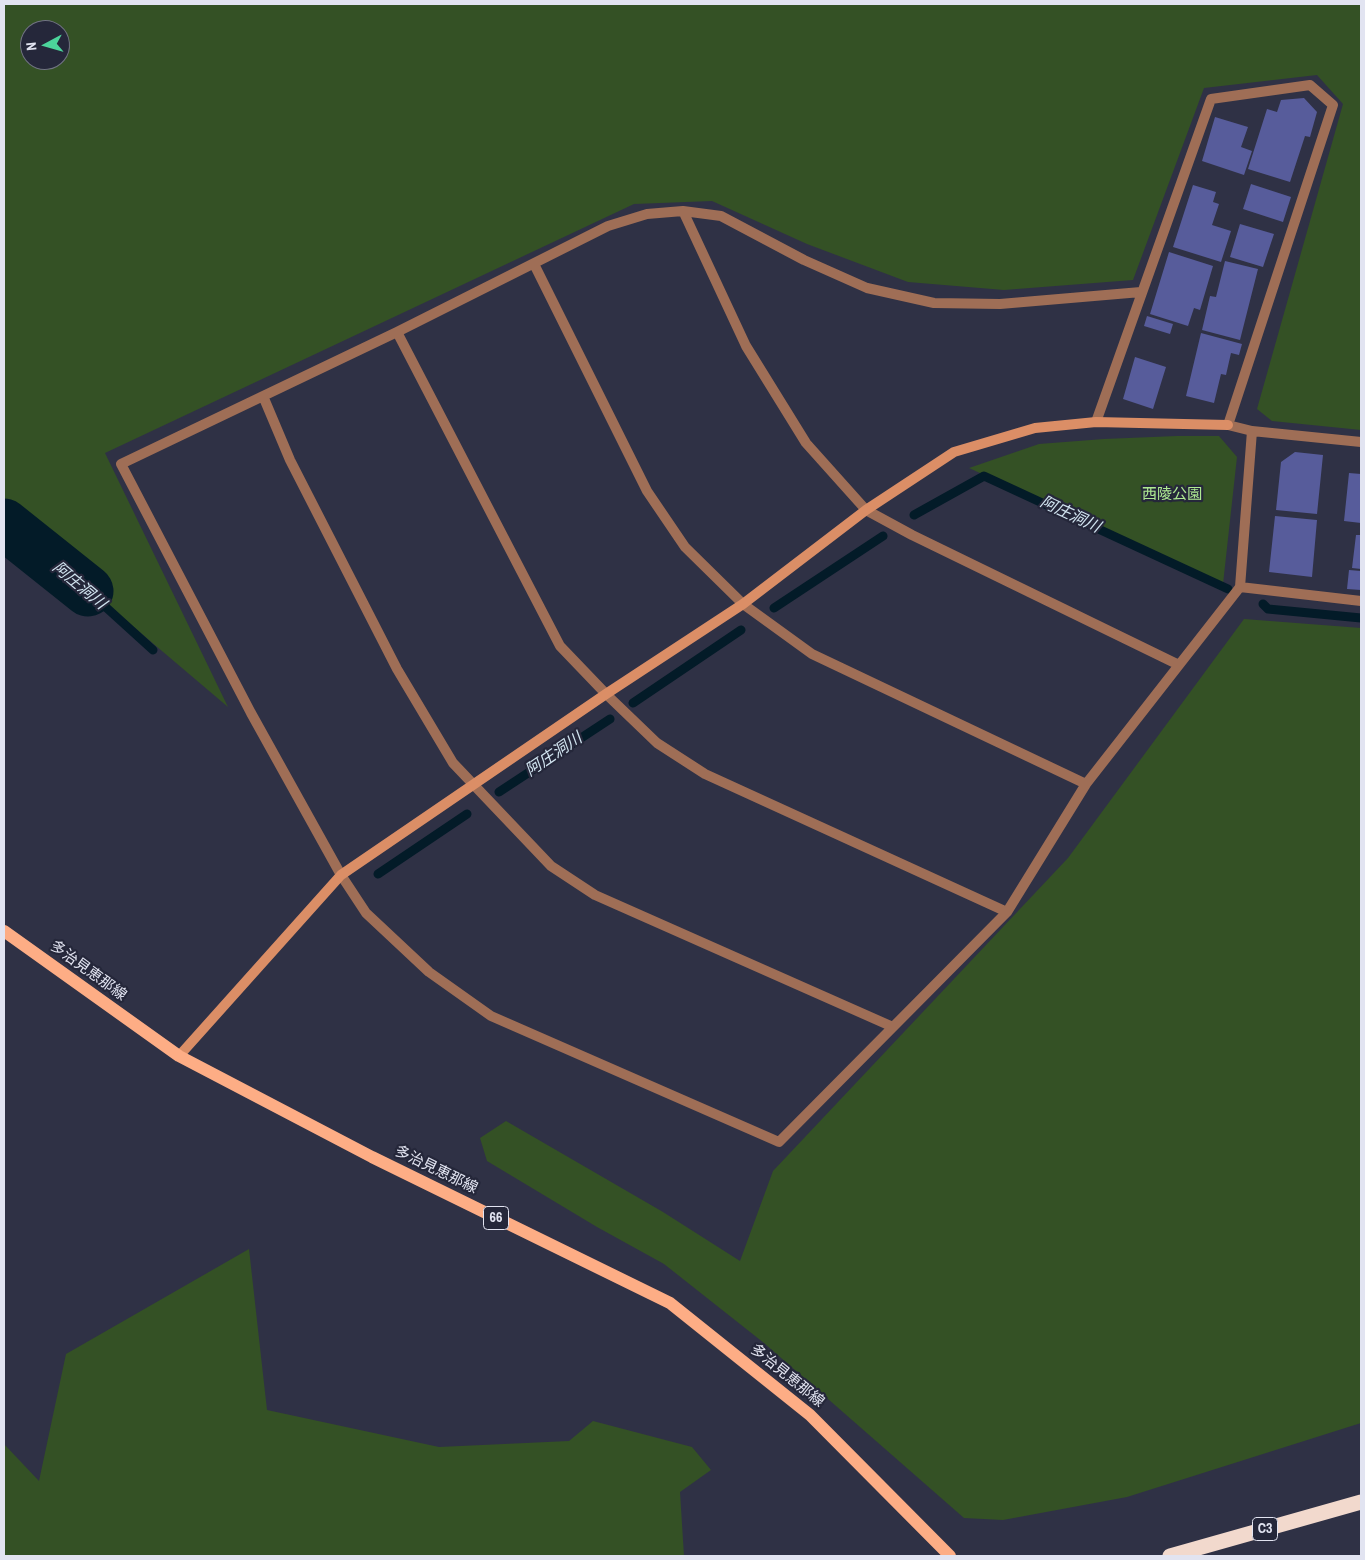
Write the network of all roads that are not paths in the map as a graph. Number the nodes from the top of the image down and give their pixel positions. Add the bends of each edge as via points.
1 (683, 211) junction
2 (534, 264) junction
3 (1141, 292) junction
4 (397, 332) junction
5 (263, 396) junction
6 (1096, 422) junction
7 (1228, 425) junction
8 (1252, 431) junction
9 (1361, 442) edge
10 (866, 510) junction
11 (1240, 587) junction
12 (1361, 601) edge
13 (743, 604) junction
14 (1179, 665) junction
15 (606, 694) junction
16 (1086, 784) junction
17 (473, 785) junction
18 (341, 875) junction
19 (1007, 912) junction
20 (4, 931) edge
21 (893, 1026) junction
22 (179, 1056) junction
23 (1361, 1502) edge
24 (950, 1556) edge
25 (1170, 1556) edge

1 - 2 street via 647,214 608,226
1 - 3 street via 721,216 804,260 867,288 934,303 1000,304
1 - 10 street via 746,346 806,444
2 - 4 street
2 - 13 street via 647,491 685,547
3 - 6 street
3 - 7 street via 1211,99 1310,85 1333,104
4 - 5 street
4 - 15 street via 560,646
5 - 17 street via 290,460 397,670 453,762
5 - 18 street via 121,464 251,713
6 - 7 street
6 - 10 street via 1035,428 954,452
7 - 8 street
8 - 9 street
8 - 11 street
10 - 13 street
10 - 14 street
11 - 12 street
11 - 14 street
13 - 15 street
13 - 16 street via 812,654
14 - 16 street
15 - 17 street
15 - 19 street via 657,743 705,774
16 - 19 street
17 - 18 street
17 - 21 street via 552,866 595,895
18 - 21 street via 366,913 429,972 491,1016 779,1142
18 - 22 street
19 - 21 street
20 - 22 main road, 多治見恵那線 / 66
22 - 24 main road, 多治見恵那線 / 66 via 372,1157 670,1303 810,1415
23 - 25 highway, C3

